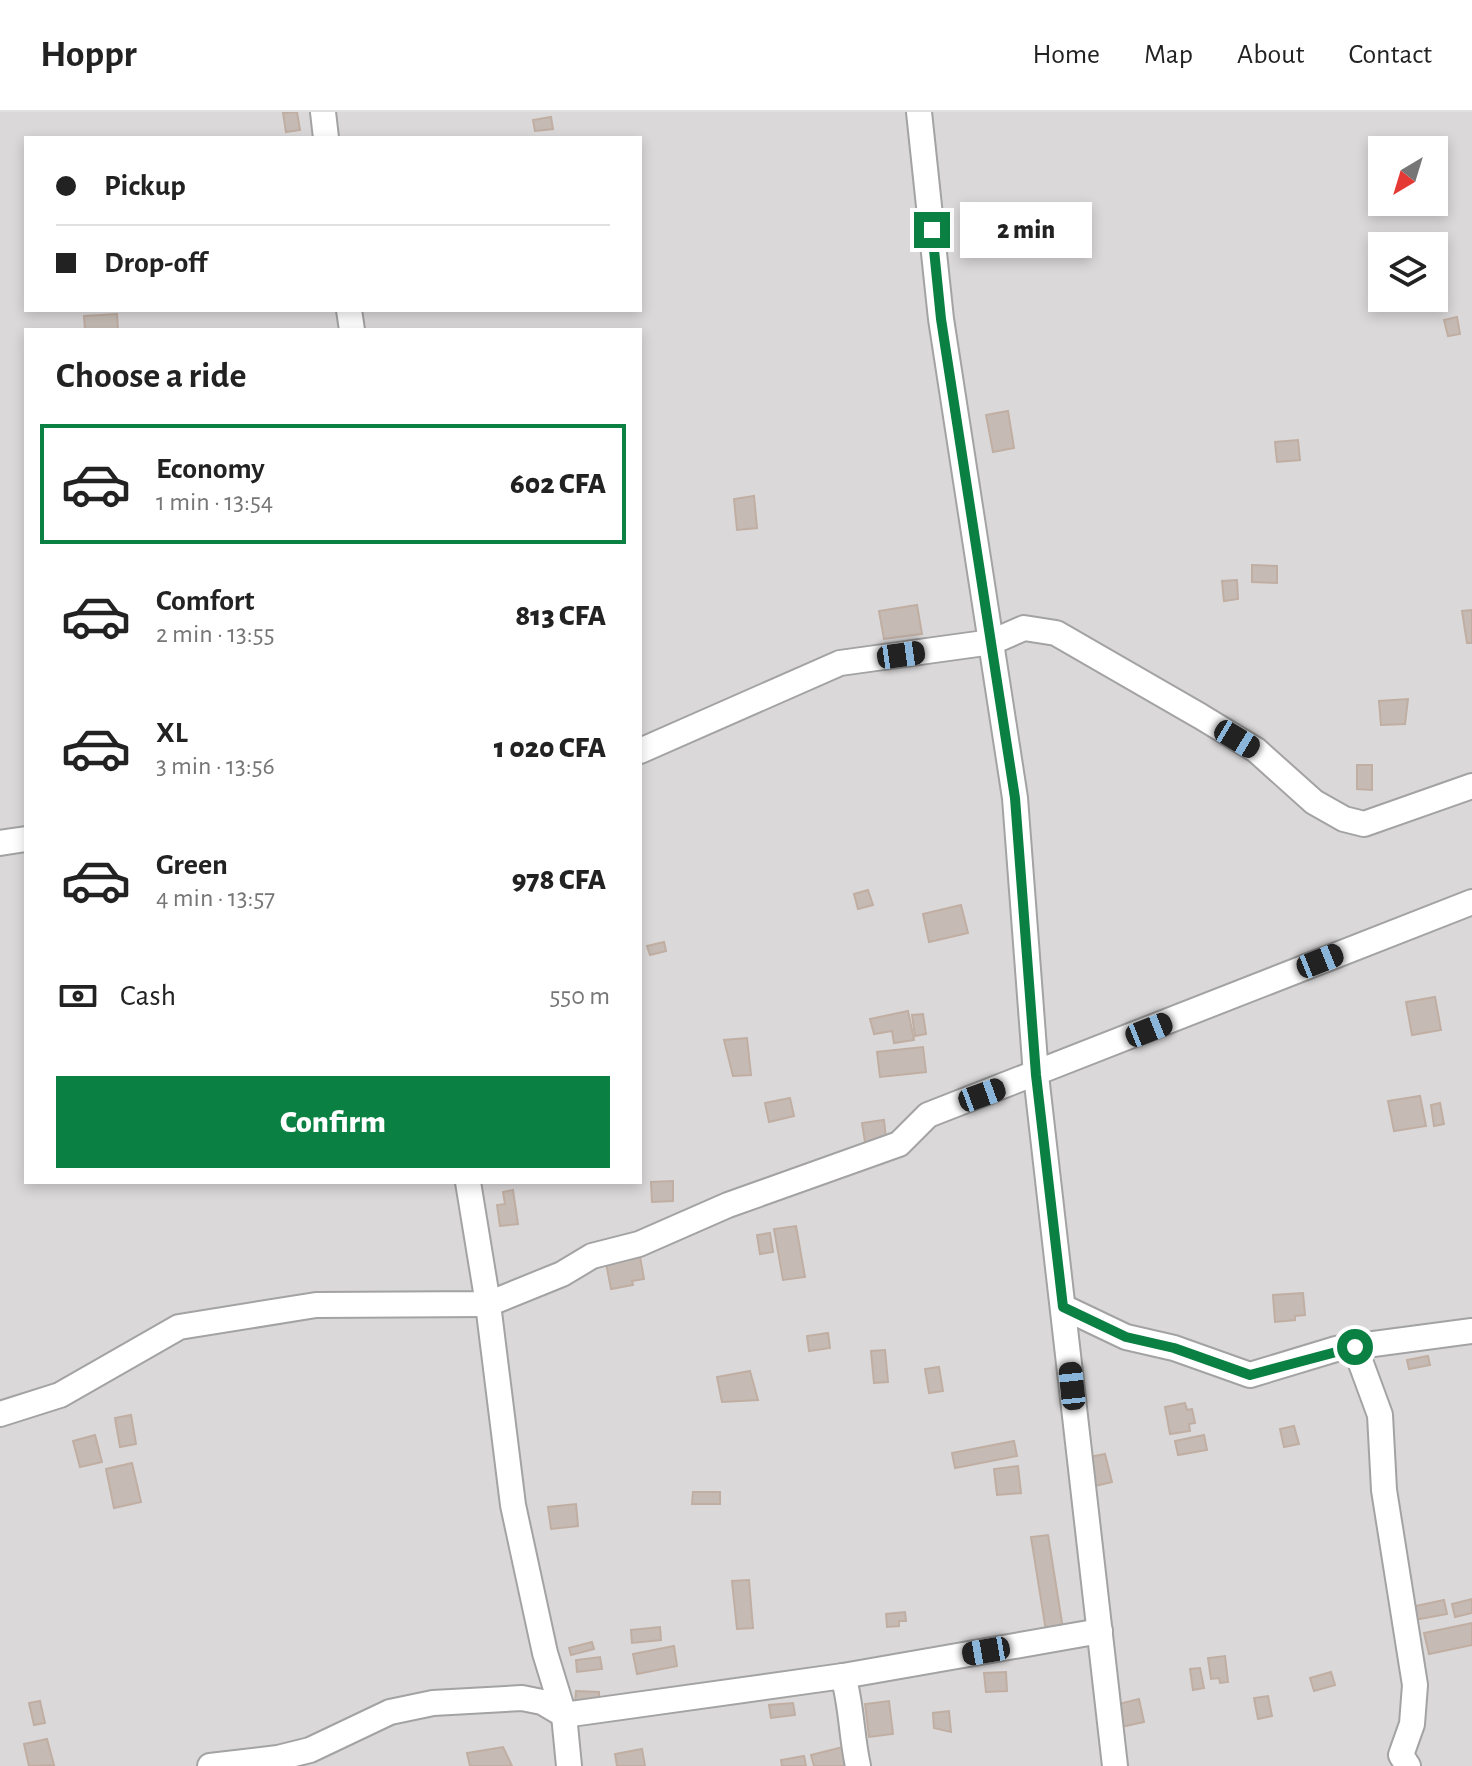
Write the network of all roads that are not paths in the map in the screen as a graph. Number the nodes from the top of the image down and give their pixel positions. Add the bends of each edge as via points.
1 (323, 112) edge
2 (919, 112) edge
3 (326, 136) edge
4 (992, 642) junction
5 (642, 750) edge
6 (1472, 786) edge
7 (24, 839) edge
8 (0, 843) edge
9 (1472, 902) edge
10 (1036, 1075) junction
11 (468, 1184) edge
12 (488, 1304) junction
13 (1063, 1307) junction
14 (1472, 1331) edge
15 (1355, 1347) junction
16 (0, 1414) edge
17 (1100, 1631) junction
18 (843, 1676) junction
19 (564, 1715) junction
20 (210, 1766) edge
21 (569, 1766) edge
22 (858, 1766) edge
23 (1115, 1766) edge
24 (1408, 1766) edge

1 - 3 street
2 - 4 street via 941,319
4 - 5 street via 840,663
4 - 6 street via 1024,628 1056,633 1256,750 1314,802 1344,819 1364,824
4 - 10 street via 1015,798
7 - 8 street
9 - 10 street
10 - 12 street via 928,1115 899,1144 639,1244 592,1256
10 - 13 street
11 - 12 street
12 - 16 street via 316,1305 179,1327 60,1395
12 - 19 street via 513,1505
13 - 15 street via 1126,1337 1250,1375
13 - 17 street
14 - 15 street
15 - 24 street via 1380,1415 1384,1490 1415,1685 1412,1724 1401,1755
17 - 18 street
17 - 23 street
18 - 19 street
18 - 22 street
19 - 20 street via 522,1698 433,1703 390,1712 310,1750
19 - 21 street

